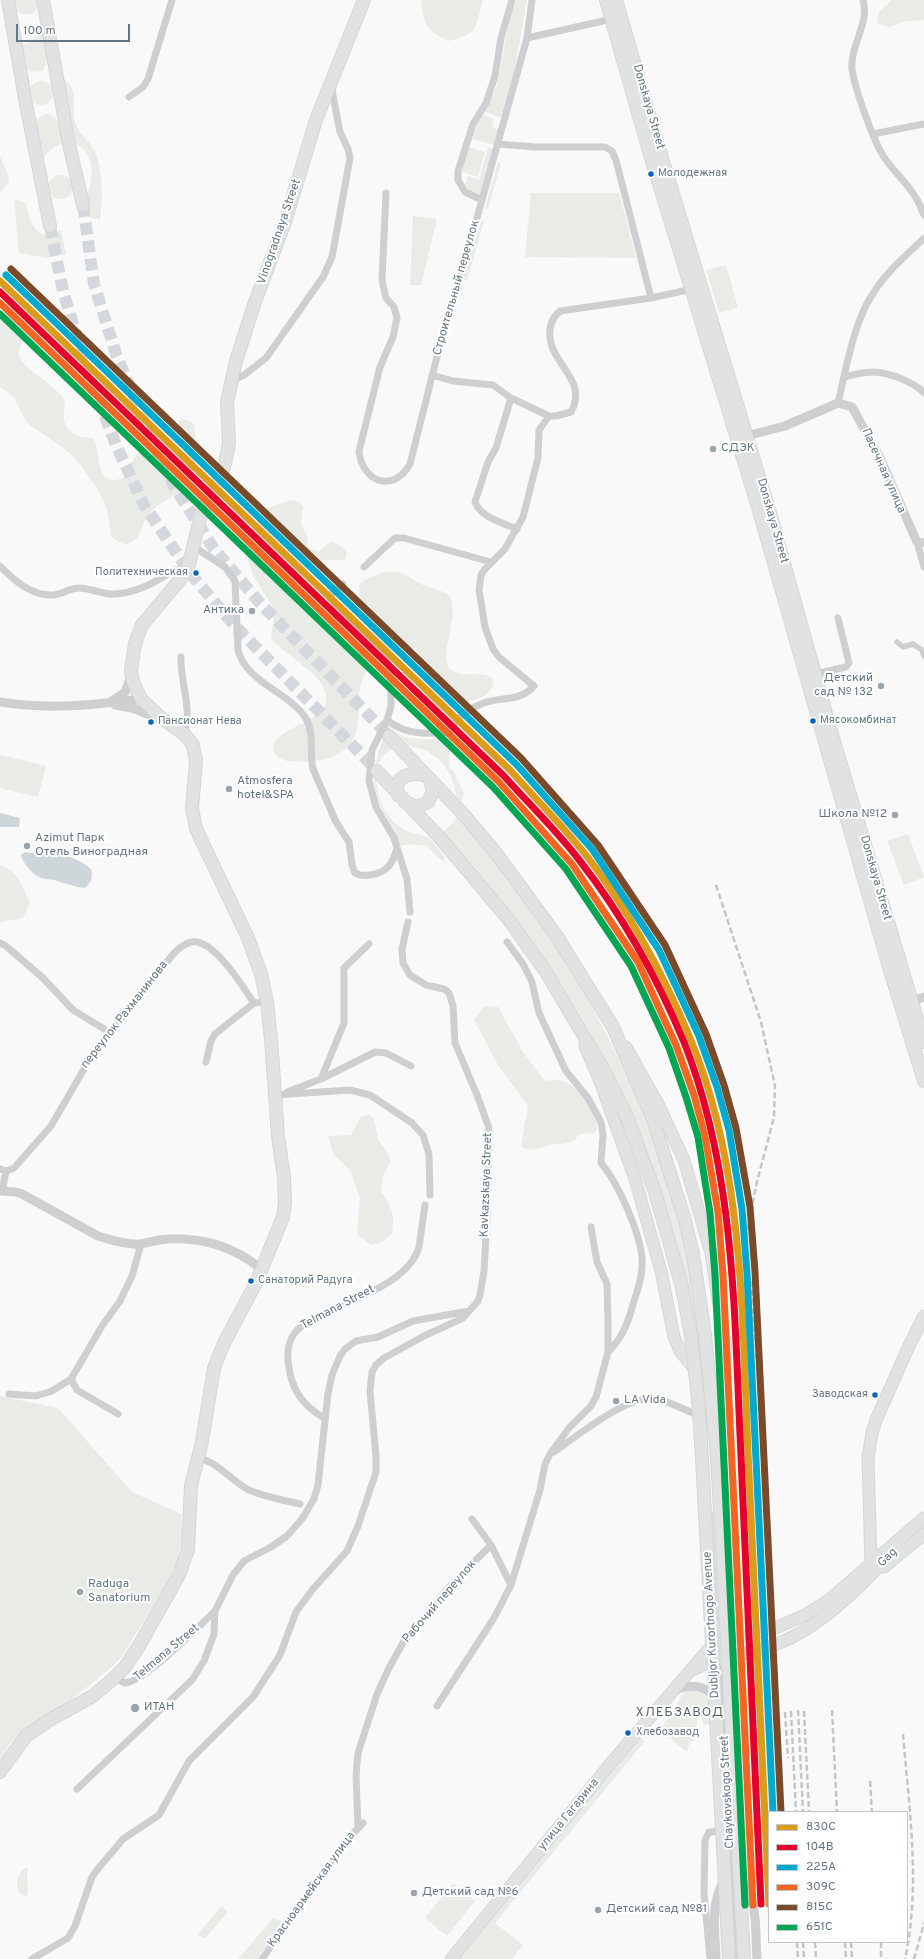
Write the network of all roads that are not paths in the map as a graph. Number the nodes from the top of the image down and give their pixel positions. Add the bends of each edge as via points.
1 (8, 0) edge
2 (43, 0) edge
3 (172, 0) edge
4 (364, 0) edge
5 (512, 0) edge
6 (532, 0) edge
7 (606, 0) edge
8 (616, 0) edge
9 (863, 0) edge
10 (612, 19) junction
11 (527, 38) junction
12 (331, 85) junction
13 (129, 97) dead end
14 (924, 124) edge
15 (873, 134) junction
16 (498, 144) junction
17 (386, 193) dead end
18 (482, 200) junction
19 (82, 204) tunnel mouth
20 (924, 215) edge
21 (50, 226) tunnel mouth
22 (924, 238) edge
23 (692, 289) junction
24 (651, 298) junction
25 (432, 375) junction
26 (844, 377) junction
27 (231, 381) junction
28 (924, 393) edge
29 (511, 398) junction
30 (838, 403) junction
31 (549, 416) junction
32 (742, 438) junction
33 (517, 529) junction
34 (920, 542) edge
35 (194, 547) junction
36 (492, 562) junction
37 (0, 566) edge
38 (364, 567) dead end
39 (924, 567) edge
40 (185, 574) junction
41 (343, 584) dead end
42 (838, 618) dead end
43 (897, 642) dead end
44 (924, 656) edge
45 (181, 657) dead end
46 (131, 674) junction
47 (815, 674) junction
48 (141, 699) junction
49 (0, 702) edge
50 (104, 704) junction
51 (387, 720) junction
52 (170, 723) junction
53 (184, 734) junction
54 (389, 736) tunnel mouth
55 (377, 771) tunnel mouth
56 (428, 778) junction
57 (401, 798) junction
58 (397, 848) junction
59 (410, 912) dead end
60 (408, 922) dead end
61 (506, 942) dead end
62 (0, 944) edge
63 (369, 944) dead end
64 (924, 998) edge
65 (912, 1001) junction
66 (267, 1002) junction
67 (254, 1004) junction
68 (566, 1005) junction
69 (613, 1027) junction
70 (109, 1032) junction
71 (924, 1042) edge
72 (206, 1062) dead end
73 (411, 1066) dead end
74 (321, 1079) junction
75 (924, 1081) edge
76 (279, 1094) junction
77 (3, 1170) edge
78 (1, 1191) edge
79 (430, 1195) dead end
80 (425, 1205) dead end
81 (591, 1227) dead end
82 (141, 1244) junction
83 (262, 1270) junction
84 (469, 1312) junction
85 (924, 1316) edge
86 (608, 1352) junction
87 (71, 1379) junction
88 (708, 1392) junction
89 (9, 1394) dead end
90 (118, 1414) dead end
91 (324, 1418) junction
92 (710, 1420) junction
93 (550, 1454) junction
94 (198, 1458) junction
95 (300, 1504) dead end
96 (924, 1518) edge
97 (472, 1519) dead end
98 (924, 1526) edge
99 (924, 1534) edge
100 (491, 1545) junction
101 (870, 1564) junction
102 (868, 1579) junction
103 (511, 1585) junction
104 (216, 1611) junction
105 (720, 1643) junction
106 (720, 1659) junction
107 (688, 1673) junction
108 (114, 1678) junction
109 (672, 1691) junction
110 (437, 1706) dead end
111 (723, 1712) junction
112 (0, 1772) edge
113 (77, 1789) dead end
114 (361, 1825) joint
115 (730, 1831) junction
116 (732, 1869) junction
117 (32, 1959) edge
118 (262, 1959) edge
119 (451, 1959) edge
120 (710, 1959) edge
121 (716, 1959) edge
122 (729, 1959) edge
123 (736, 1959) edge
124 (744, 1959) edge
125 (757, 1959) edge

1 - 21 main road
2 - 19 main road
3 - 13 street via 148,79 143,87
4 - 12 main road, Vinogradnaya Street
5 - 18 street via 501,38 495,76 486,103 473,124 458,171 458,180 465,192
6 - 11 street, Строительный переулок
7 - 10 main road, Donskaya Street
8 - 32 main road, Donskaya Street
9 - 15 street via 865,4 862,28 852,68
10 - 11 street
10 - 23 main road, Donskaya Street via 649,151
11 - 16 street, Строительный переулок
12 - 27 main road, Vinogradnaya Street via 307,145 285,222 255,302
12 - 27 street via 340,132 350,158 332,257 323,277 266,358 244,375
14 - 15 street
15 - 20 street via 886,160 920,202
16 - 18 street, Строительный переулок
16 - 24 street via 604,147 612,151
17 - 25 street, Строительный переулок via 382,280 386,298 394,307 397,318 393,337 380,367 359,451 360,460 367,473 375,479 383,482 401,477 410,464
18 - 25 street, Строительный переулок
22 - 26 street via 872,293 852,344
23 - 24 street
23 - 32 main road, Donskaya Street
24 - 31 street via 560,311 555,315 551,322 550,342 554,353 571,378 576,398 571,412
25 - 29 street via 493,385
26 - 28 street via 874,372 886,374 916,386
26 - 30 street
27 - 35 main road, Vinogradnaya Street via 227,409 228,453 220,478 201,515
29 - 31 street
29 - 33 street via 496,448 488,462 475,502 478,509 489,517
30 - 32 street via 785,426
30 - 34 street, Пасечная улица via 852,407 859,418
31 - 33 street via 539,430 537,464 523,517
32 - 47 main road, Donskaya Street
32 - 75 main road via 882,944
33 - 36 street via 505,549
34 - 39 street
35 - 40 main road, Vinogradnaya Street
35 - 58 street via 225,567 235,581 238,650 242,660 262,682 300,711 307,720 313,769 336,822 349,842 355,872 363,876 383,872 394,860
36 - 38 street via 404,538 395,538
36 - 51 street via 481,575 479,590 488,639 498,656 534,686 517,698 498,699 478,705 464,713 449,731 444,733 406,731
37 - 40 street via 20,584 35,592 52,595 78,588 105,593 122,592 146,586 174,570
40 - 46 main road, Vinogradnaya Street via 142,625 135,644
41 - 51 street via 332,593 331,599 388,662 391,706
42 - 47 street via 849,663 846,667
43 - 44 street via 903,647 913,644 922,650
45 - 53 street via 187,697 187,724
46 - 48 main road, Vinogradnaya Street
46 - 50 street via 125,692
47 - 65 main road, Donskaya Street
48 - 50 street
48 - 52 main road, Vinogradnaya Street
49 - 50 street via 38,707
50 - 52 street via 132,708
51 - 58 street via 372,750 369,781 376,807
52 - 53 main road, Vinogradnaya Street
53 - 66 main road via 195,752 192,808 196,829 248,938 261,974
54 - 56 main road
55 - 57 main road, Dubljor Kurortnogo Avenue
56 - 57 main road via 412,774 402,778 397,785
56 - 57 main road via 433,791 428,802 417,807
56 - 69 main road via 464,816 519,884 556,935
57 - 68 main road, Dubljor Kurortnogo Avenue via 441,839 509,920
58 - 59 street via 407,879
60 - 84 street, Kavkazskaya Street via 402,949 403,963 410,975 426,985 444,989 449,993 453,1006 455,1043 478,1095 489,1128 484,1271 478,1301
61 - 86 street via 523,964 532,982 539,1013 566,1071 588,1098 601,1122 601,1163 611,1174 635,1229 642,1262 639,1285 622,1336
62 - 70 street via 6,946 43,978 73,1010
63 - 74 street via 344,968 344,1023
64 - 65 street
65 - 71 main road, Donskaya Street
66 - 67 street
66 - 76 main road
67 - 70 street, переулок Рахманинова via 227,966 206,946 193,942 182,945 174,953
67 - 72 street via 216,1034 211,1041
68 - 88 main road via 601,1084 635,1179 662,1271 674,1337
68 - 122 main road, Dubljor Kurortnogo Avenue, bridge via 602,1067 640,1148 682,1287 698,1399 703,1466
69 - 88 main road via 638,1067 684,1160 711,1253 726,1363 723,1374
69 - 124 main road, bridge via 653,1120 684,1217 693,1254 705,1335 717,1456
70 - 77 street, переулок Рахманинова via 91,1057 51,1126 14,1168
73 - 74 street via 386,1053 375,1052
74 - 76 street
76 - 79 street via 356,1090 412,1123 423,1135 429,1154
76 - 83 main road via 285,1203 283,1217
77 - 78 street
78 - 82 street via 22,1194 98,1236
80 - 91 street, Telmana Street via 419,1247 409,1266 390,1281 328,1310 302,1326 293,1335 288,1352 292,1381 305,1404
81 - 86 street via 597,1262 607,1284
82 - 83 street via 180,1238 212,1244 247,1257
82 - 87 street via 132,1276 120,1301
83 - 94 main road via 218,1356
84 - 91 street via 413,1322 383,1335 352,1344 340,1356 332,1375
84 - 117 street, Kavkazskaya Street via 460,1320 424,1336 376,1365 372,1372 370,1391 376,1472 347,1551 296,1612 280,1655 253,1697 189,1761 159,1815 123,1839 97,1870 68,1938
85 - 101 main road via 872,1433 868,1458
86 - 93 street via 594,1402 569,1428
87 - 89 street via 52,1391 36,1396
87 - 90 street via 77,1390
88 - 92 main road, Chaykovskogo Street
91 - 104 street, Telmana Street via 318,1485 310,1508 287,1536 249,1557 240,1565
92 - 93 street via 657,1399 642,1398 625,1405
92 - 105 main road, Chaykovskogo Street
93 - 103 street
94 - 95 street via 212,1463 250,1490
94 - 108 main road via 191,1485 190,1533 185,1563 139,1646
96 - 101 main road
97 - 100 street
98 - 102 main road, Gag via 884,1560
99 - 102 main road
100 - 103 street
100 - 114 street, Рабочий переулок via 450,1587 404,1641 377,1694 361,1741 356,1776
101 - 105 main road via 829,1600 805,1615 776,1628
102 - 106 main road via 830,1612 792,1637 762,1649
103 - 110 street via 494,1618
104 - 108 street, Telmana Street via 137,1680 124,1683
104 - 113 street, Telmana Street via 214,1634 204,1661 192,1680
105 - 106 main road, Chaykovskogo Street
105 - 107 main road, улица Гагарина via 708,1650
106 - 107 main road
106 - 111 street, Chaykovskogo Street
107 - 109 main road, улица Гагарина
108 - 112 main road via 92,1696 26,1736
109 - 111 street via 685,1686 699,1686 714,1697
109 - 119 main road, улица Гагарина
111 - 115 street, Chaykovskogo Street
114 - 118 street, Красноармейская улица via 346,1841
115 - 116 street, Chaykovskogo Street
115 - 120 street via 709,1832 705,1840 704,1892
116 - 121 street via 720,1887 715,1906
116 - 123 street, Chaykovskogo Street
116 - 125 street via 743,1881 752,1903

